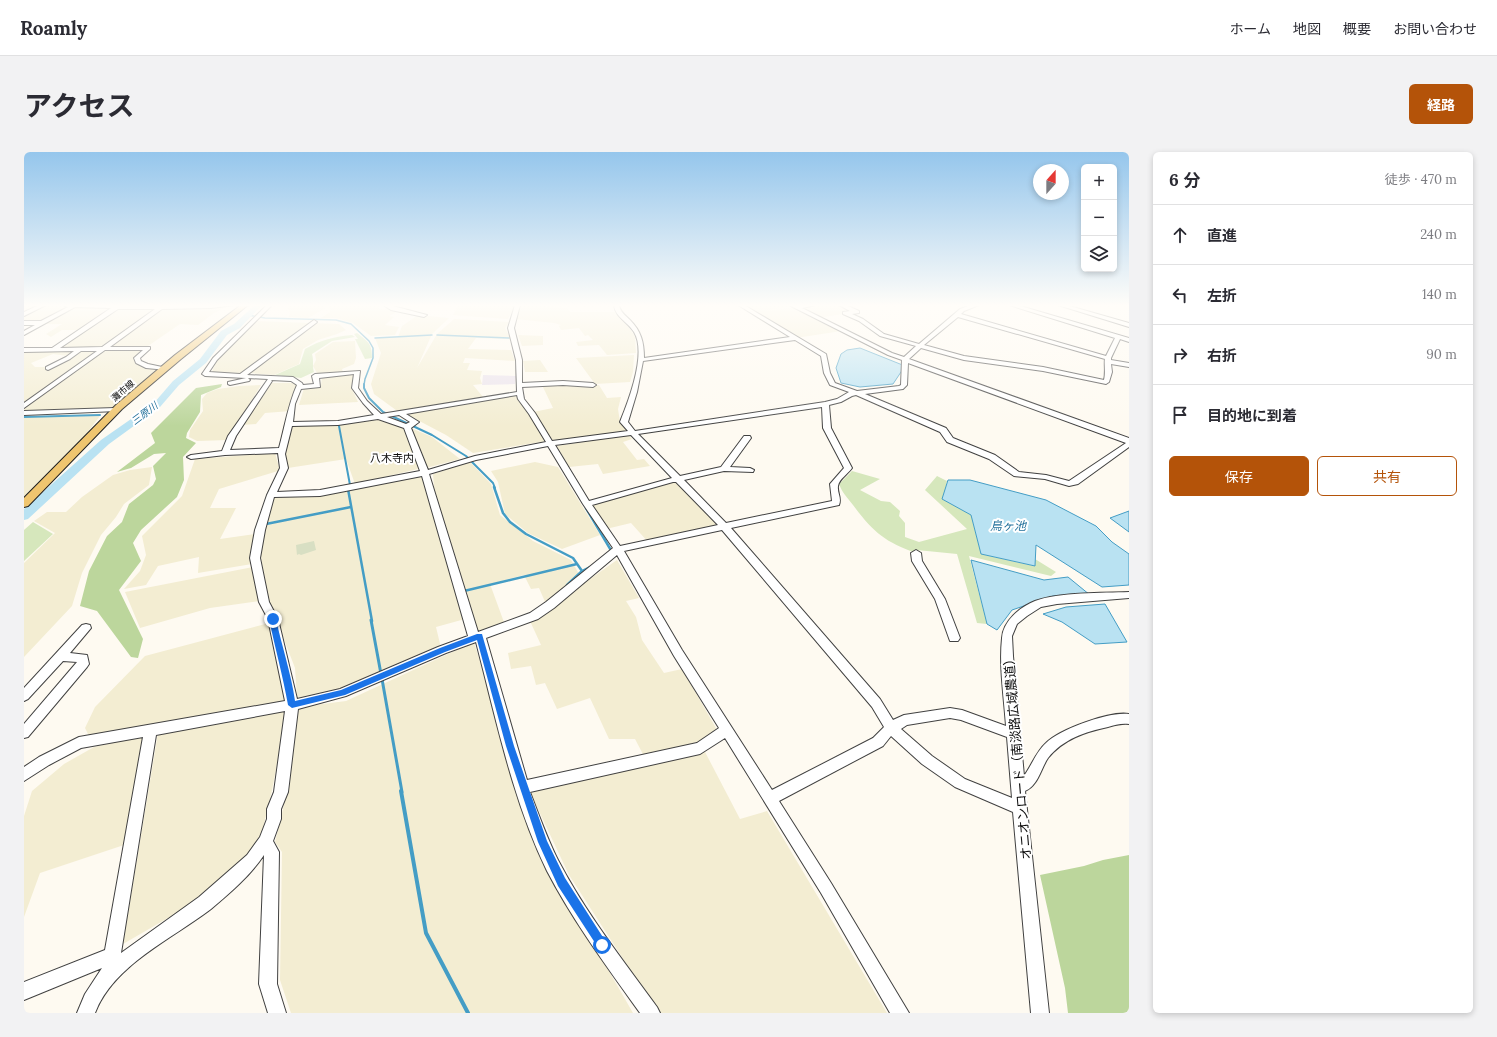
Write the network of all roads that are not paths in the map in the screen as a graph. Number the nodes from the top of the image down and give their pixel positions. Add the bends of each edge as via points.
1 (60, 345) edge
2 (108, 345) edge
3 (195, 345) edge
4 (229, 345) edge
5 (283, 345) edge
6 (515, 345) edge
7 (639, 345) edge
8 (746, 345) edge
9 (809, 345) edge
10 (869, 345) edge
11 (1060, 345) edge
12 (1115, 345) edge
13 (922, 346) joint
14 (81, 348) junction
15 (104, 348) junction
16 (54, 349) junction
17 (24, 350) edge
18 (1108, 359) junction
19 (640, 360) junction
20 (905, 360) junction
21 (1129, 365) edge
22 (48, 368) dead end
23 (165, 369) junction
24 (241, 376) junction
25 (289, 378) junction
26 (269, 381) junction
27 (230, 383) dead end
28 (593, 385) dead end
29 (299, 387) junction
30 (520, 389) junction
31 (856, 392) junction
32 (825, 404) junction
33 (24, 406) edge
34 (115, 410) junction
35 (24, 413) edge
36 (399, 414) junction
37 (381, 416) junction
38 (289, 424) junction
39 (411, 425) junction
40 (633, 433) junction
41 (747, 438) dead end
42 (1129, 441) edge
43 (551, 443) junction
44 (1129, 444) edge
45 (282, 450) junction
46 (225, 453) junction
47 (191, 457) dead end
48 (724, 469) junction
49 (750, 470) dead end
50 (425, 473) junction
51 (679, 479) junction
52 (271, 496) junction
53 (28, 498) edge
54 (24, 504) edge
55 (587, 504) junction
56 (725, 527) junction
57 (618, 549) junction
58 (916, 553) dead end
59 (1129, 595) edge
60 (86, 628) dead end
61 (477, 637) junction
62 (954, 638) dead end
63 (60, 656) junction
64 (24, 696) edge
65 (292, 705) junction
66 (1129, 719) edge
67 (891, 728) junction
68 (152, 729) junction
69 (726, 730) junction
70 (24, 732) edge
71 (1013, 734) junction
72 (24, 775) edge
73 (1018, 784) junction
74 (523, 787) junction
75 (769, 799) junction
76 (1021, 808) junction
77 (265, 842) junction
78 (112, 955) junction
79 (109, 974) junction
80 (24, 991) edge
81 (86, 1013) edge
82 (277, 1013) edge
83 (651, 1013) edge
84 (900, 1013) edge
85 (1040, 1013) edge

1 - 16 street
2 - 15 street
3 - 23 main road, 灘市線
4 - 24 street via 215,359 206,374
5 - 24 street
6 - 30 street via 519,360
7 - 19 street
8 - 19 street
9 - 31 street via 824,354 832,384
10 - 20 street
11 - 18 street
12 - 18 street
13 - 18 street via 964,358 1043,369 1106,382 1109,372
13 - 20 street
14 - 15 street
14 - 16 street
14 - 22 street
15 - 23 street via 148,348 137,358 138,362
15 - 33 street
16 - 17 street
18 - 21 street
19 - 40 street via 636,388 624,422
20 - 31 street via 904,386 901,388
20 - 42 street
23 - 34 main road, 灘市線
24 - 25 street
25 - 26 street
25 - 29 street via 300,384
26 - 27 street via 246,380
26 - 46 street via 232,436
28 - 30 street via 563,383
29 - 37 street via 318,386 315,376 358,372 355,388 365,402
29 - 38 street via 292,404
30 - 36 street
30 - 43 street via 521,399
31 - 32 street via 839,401
31 - 44 street via 943,430 950,440 992,457 1017,474 1046,477 1069,484
32 - 40 street
32 - 56 street via 827,428 848,468 834,482 836,503
34 - 35 street
34 - 53 main road, 灘市線
36 - 37 street
36 - 39 street
37 - 38 street via 338,423
37 - 39 street
38 - 45 street
39 - 50 street
40 - 43 street
40 - 51 street
41 - 48 street
43 - 50 street via 465,460
43 - 55 street
45 - 46 street
45 - 52 street via 284,468
46 - 47 street
48 - 49 street
48 - 51 street
50 - 52 street via 320,493
50 - 61 street
51 - 55 street
51 - 56 street
52 - 65 street via 260,530 255,558 263,596 273,619
53 - 54 main road, 灘市線
55 - 57 street
56 - 57 street
56 - 67 street via 876,704
57 - 61 street via 534,616
57 - 69 street via 678,654
58 - 62 street via 917,561 940,599
59 - 71 street, オニオンロード（南淡路広域農道） via 1056,600 1038,604 1013,622 1008,636 1007,656
60 - 63 street
61 - 65 street via 342,693
61 - 74 street
63 - 64 street
63 - 70 street via 83,658 83,664
65 - 68 street
65 - 77 street via 281,792
66 - 73 street via 1123,718 1073,731 1057,741 1044,754 1029,781 1024,785
67 - 71 street via 904,720 950,713
67 - 75 street via 878,742
67 - 76 street via 927,760 960,783
68 - 72 street via 80,743 44,761
68 - 78 street
69 - 74 street via 700,748
69 - 75 street
71 - 73 street, オニオンロード（南淡路広域農道）
73 - 76 street, オニオンロード（南淡路広域農道）
74 - 83 street via 542,842 562,882 602,945
75 - 84 street via 826,888
76 - 85 street, オニオンロード（南淡路広域農道）
77 - 79 street via 238,874 216,893
77 - 82 street via 272,852 268,984
78 - 79 street
78 - 80 street
79 - 81 street via 91,1000

